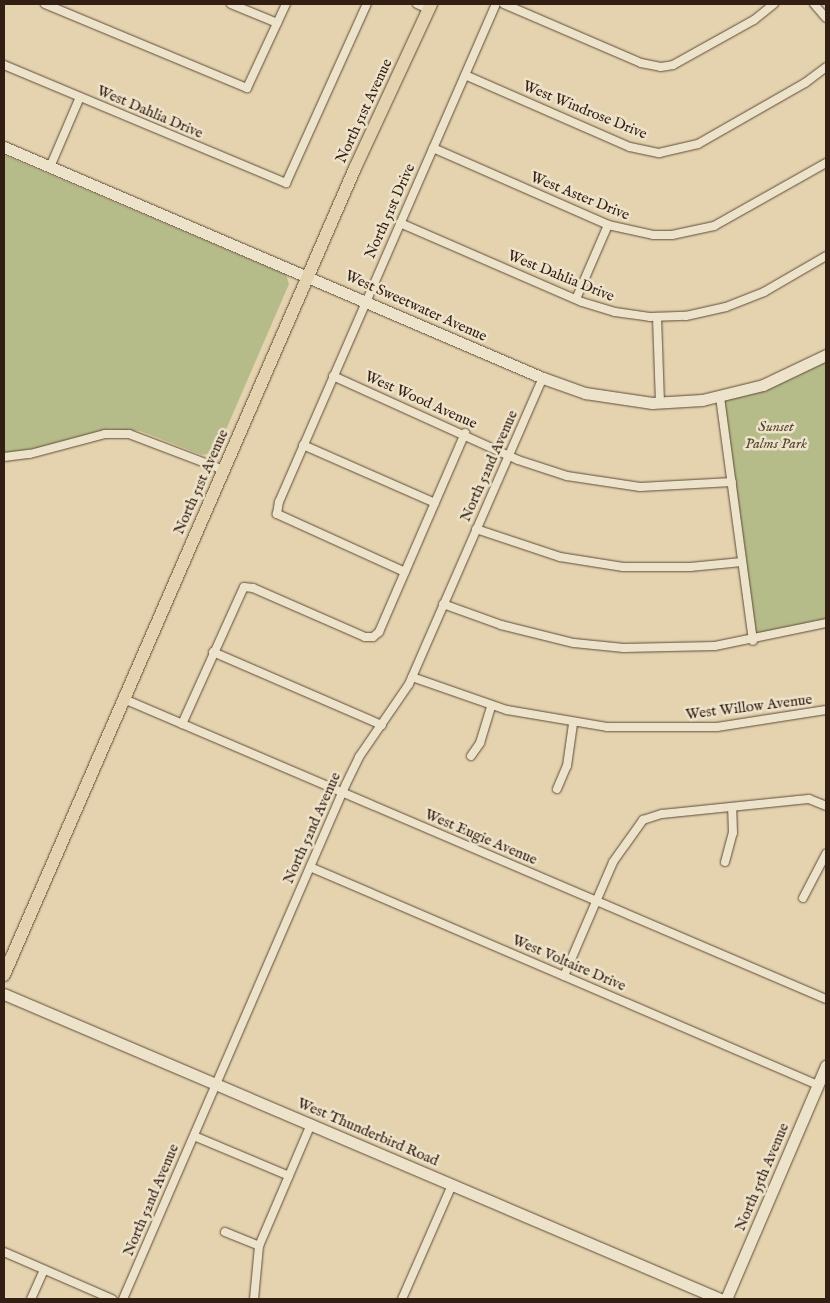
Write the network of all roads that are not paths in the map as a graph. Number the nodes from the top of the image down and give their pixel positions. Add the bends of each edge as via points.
1 (45, 4) edge
2 (231, 4) edge
3 (286, 4) edge
4 (367, 4) edge
5 (417, 4) edge
6 (496, 4) edge
7 (504, 4) edge
8 (774, 4) edge
9 (814, 4) edge
10 (430, 6) edge
11 (826, 18) edge
12 (277, 23) junction
13 (4, 65) edge
14 (826, 67) edge
15 (465, 75) junction
16 (80, 97) junction
17 (4, 147) edge
18 (433, 148) junction
19 (826, 163) edge
20 (50, 166) junction
21 (400, 222) junction
22 (608, 225) junction
23 (826, 256) edge
24 (309, 276) junction
25 (576, 299) junction
26 (366, 300) junction
27 (657, 317) junction
28 (826, 355) edge
29 (333, 376) junction
30 (543, 378) junction
31 (720, 397) junction
32 (660, 402) junction
33 (465, 434) junction
34 (303, 445) junction
35 (509, 456) junction
36 (4, 457) edge
37 (224, 470) junction
38 (732, 482) junction
39 (435, 503) junction
40 (476, 529) junction
41 (742, 562) junction
42 (405, 572) junction
43 (443, 604) junction
44 (826, 623) edge
45 (752, 641) junction
46 (213, 652) junction
47 (412, 677) junction
48 (124, 699) junction
49 (491, 706) junction
50 (826, 710) edge
51 (182, 724) junction
52 (574, 724) junction
53 (382, 726) junction
54 (471, 756) dead end
55 (557, 789) dead end
56 (342, 793) junction
57 (826, 806) edge
58 (732, 807) junction
59 (826, 854) edge
60 (725, 862) dead end
61 (310, 867) junction
62 (804, 898) dead end
63 (596, 901) junction
64 (4, 975) edge
65 (564, 976) junction
66 (4, 994) edge
67 (826, 999) edge
68 (826, 1066) edge
69 (216, 1084) junction
70 (818, 1085) junction
71 (311, 1124) junction
72 (194, 1136) junction
73 (289, 1176) junction
74 (452, 1185) junction
75 (225, 1232) dead end
76 (259, 1246) junction
77 (4, 1252) edge
78 (44, 1270) junction
79 (31, 1299) edge
80 (112, 1299) edge
81 (123, 1299) edge
82 (254, 1299) edge
83 (402, 1299) edge
84 (720, 1299) edge
85 (726, 1299) edge

1 - 12 street via 247,88
2 - 12 street
3 - 12 street
4 - 16 street, West Dahlia Drive via 286,183
5 - 10 street
6 - 15 street, North 51st Drive
7 - 8 street via 641,63 661,67 673,65 754,20
9 - 11 street
10 - 24 main road, North 51st Avenue
13 - 16 street, West Dahlia Drive
14 - 15 street, West Windrose Drive via 805,83 698,144 659,152 630,146
15 - 18 street, North 51st Drive
16 - 20 street
17 - 20 street, West Sweetwater Avenue
18 - 21 street, North 51st Drive
18 - 22 street, West Aster Drive
19 - 22 street, West Aster Drive via 731,218 702,229 653,235
20 - 24 street, West Sweetwater Avenue
21 - 25 street, West Dahlia Drive
21 - 26 street, North 51st Drive
22 - 25 street
23 - 27 street, West Dahlia Drive via 764,292 726,308 686,316
24 - 26 street, West Sweetwater Avenue
24 - 37 main road, North 51st Avenue
25 - 27 street, West Dahlia Drive via 615,312
26 - 29 street, North 51st Drive
26 - 30 street, West Sweetwater Avenue
27 - 32 street
28 - 31 street, West Sweetwater Avenue via 780,379
29 - 33 street, West Wood Avenue
29 - 34 street, North 51st Drive
30 - 32 street, West Sweetwater Avenue via 602,396
30 - 35 street, North 52nd Avenue
31 - 32 street, West Sweetwater Avenue
31 - 38 street
33 - 35 street, West Wood Avenue
33 - 39 street
34 - 39 street
34 - 42 street, North 51st Drive via 278,502 276,514
35 - 38 street, West Wood Avenue via 566,476 618,485 688,487
35 - 40 street, North 52nd Avenue
36 - 37 street via 30,454 105,434 129,434
37 - 48 main road, North 51st Avenue
38 - 41 street
39 - 42 street
40 - 41 street via 531,549 606,564 664,568
40 - 43 street, North 52nd Avenue
41 - 45 street
42 - 46 street via 379,632 373,637 244,587
43 - 45 street via 501,625 574,643 666,649
43 - 47 street, North 52nd Avenue
44 - 45 street
46 - 51 street
46 - 53 street
47 - 49 street, West Willow Avenue
47 - 53 street, North 52nd Avenue
48 - 51 street, West Eugie Avenue
48 - 64 main road, North 51st Avenue
49 - 52 street, West Willow Avenue
49 - 54 street via 480,743
50 - 52 street, West Willow Avenue via 688,729
51 - 56 street, West Eugie Avenue
52 - 55 street via 567,766
53 - 56 street, North 52nd Avenue via 359,757
56 - 61 street, North 52nd Avenue
56 - 63 street, West Eugie Avenue
57 - 58 street via 809,800
58 - 60 street via 733,833
58 - 63 street via 662,814 643,820 618,852
59 - 62 street
61 - 65 street, West Voltaire Drive
61 - 69 street, North 52nd Avenue
63 - 65 street
63 - 67 street, West Eugie Avenue
65 - 70 street, West Voltaire Drive
66 - 69 street, West Thunderbird Road
68 - 70 street, North 55th Avenue
69 - 71 street, West Thunderbird Road
69 - 72 street, North 52nd Avenue
70 - 85 street, North 55th Avenue
71 - 73 street
71 - 74 street, West Thunderbird Road
72 - 73 street
72 - 81 street, North 52nd Avenue
73 - 76 street
74 - 83 street
74 - 84 street, West Thunderbird Road
75 - 76 street
76 - 82 street
77 - 78 street
78 - 79 street
78 - 80 street

